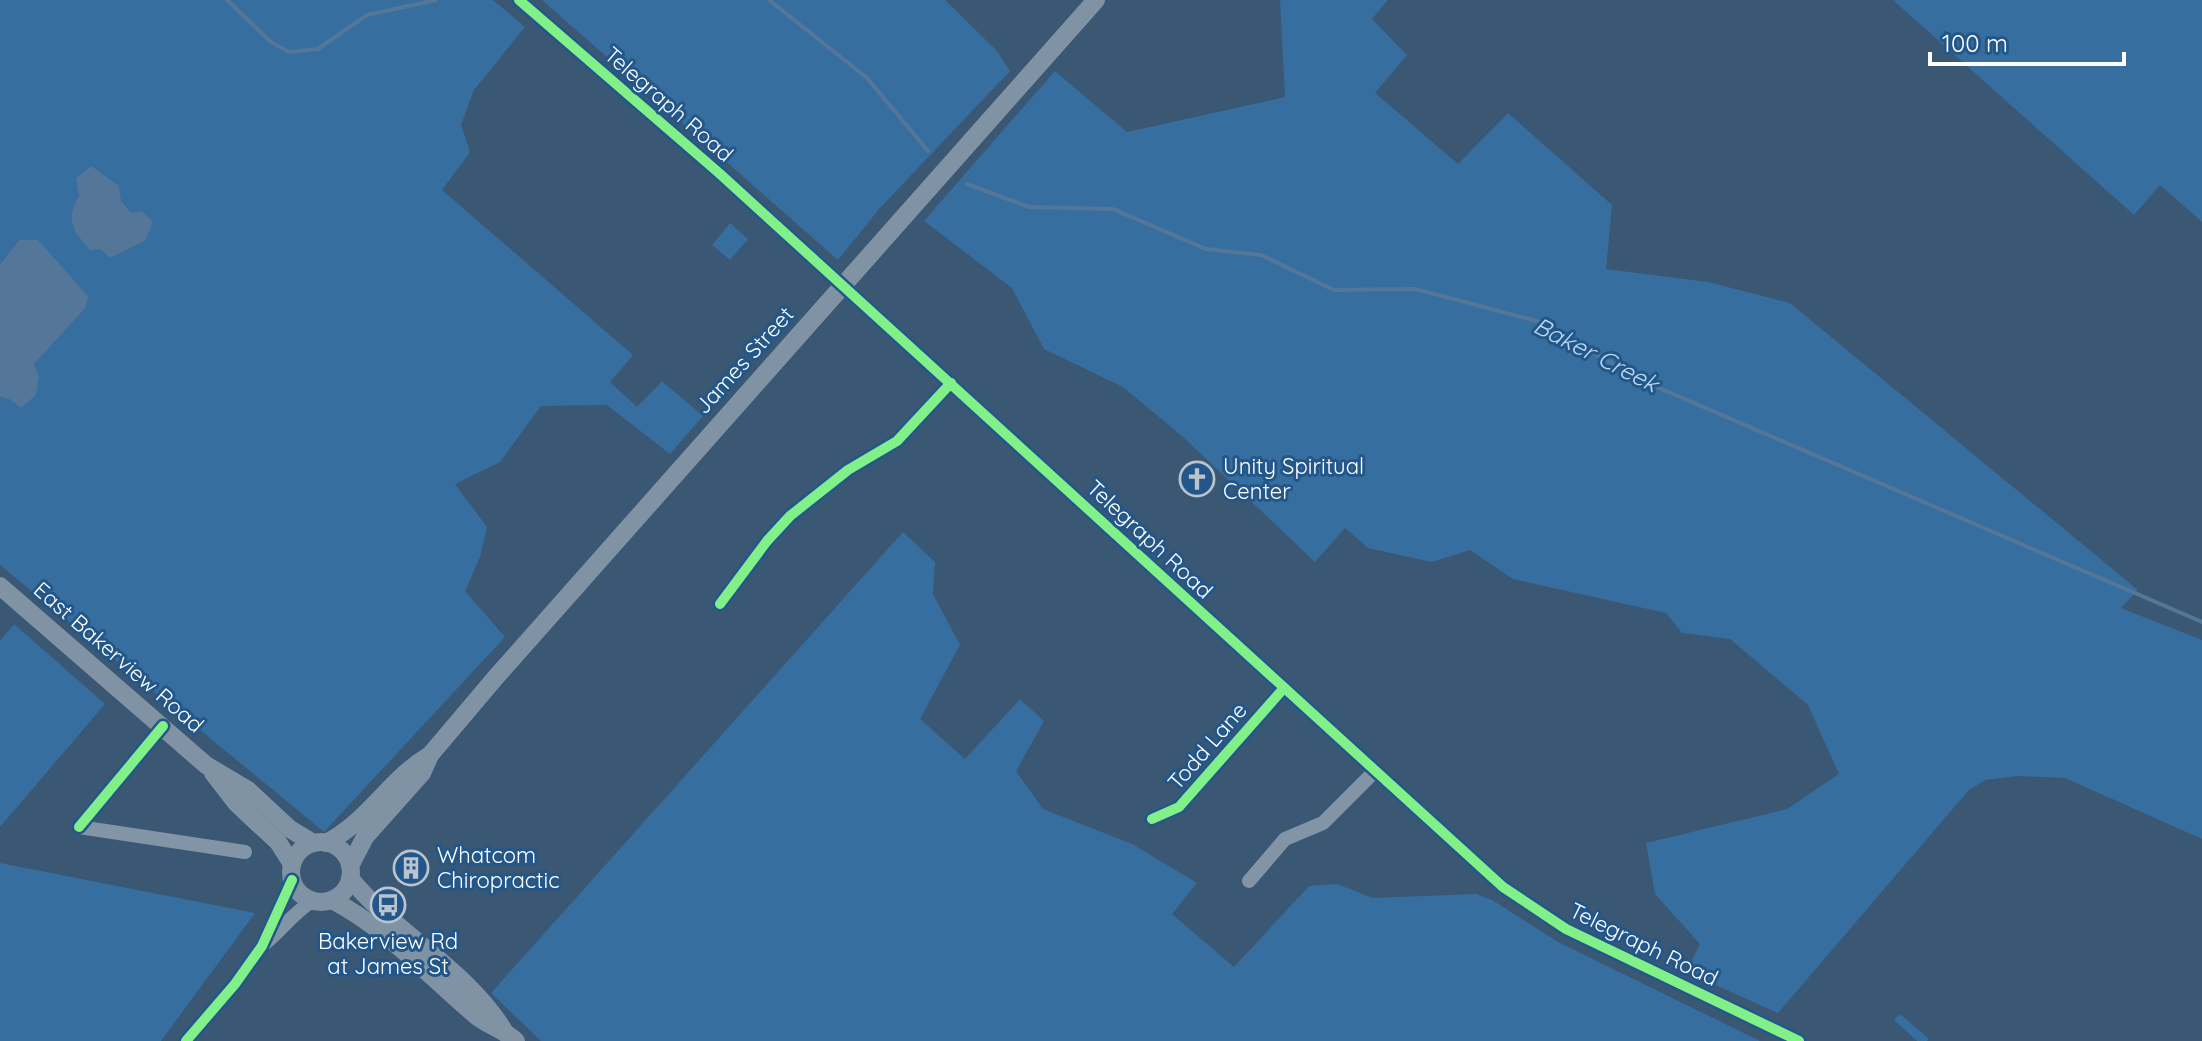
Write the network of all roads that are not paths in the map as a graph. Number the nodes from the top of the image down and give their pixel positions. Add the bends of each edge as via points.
1 (519, 0) edge
2 (1096, 0) edge
3 (842, 287) junction
4 (951, 383) junction
5 (0, 586) edge
6 (720, 604) dead end
7 (1284, 688) junction
8 (163, 726) junction
9 (430, 755) junction
10 (206, 765) junction
11 (1375, 771) junction
12 (1152, 819) dead end
13 (320, 843) junction
14 (245, 852) dead end
15 (292, 872) junction
16 (350, 872) junction
17 (1249, 881) dead end
18 (332, 900) junction
19 (312, 901) junction
20 (262, 946) junction
21 (510, 1036) edge
22 (186, 1041) edge
23 (1799, 1041) edge

1 - 3 street, Telegraph Road
2 - 3 main road, James Street
3 - 4 street, Telegraph Road
3 - 9 main road, James Street
4 - 6 street via 897,441 848,470 790,516
4 - 7 street, Telegraph Road
5 - 8 main road, East Bakerview Road
7 - 11 street, Telegraph Road
7 - 12 street, Todd Lane via 1179,807
8 - 10 main road, East Bakerview Road
8 - 14 street via 79,827
9 - 13 main road, James Street via 413,765 347,833
9 - 16 main road, James Street via 422,773 365,837
10 - 13 main road, East Bakerview Road via 248,790 290,829
10 - 15 main road, East Bakerview Road via 278,842
11 - 17 street via 1323,823 1285,839
11 - 23 street, Telegraph Road via 1527,905 1605,949
13 - 15 main road via 302,849
13 - 16 main road via 339,848
15 - 19 main road via 299,892
15 - 20 street
16 - 18 main road via 345,891
16 - 21 main road via 373,905 492,1010
18 - 19 main road
18 - 21 main road via 365,919 478,1018
19 - 20 street
20 - 22 street

